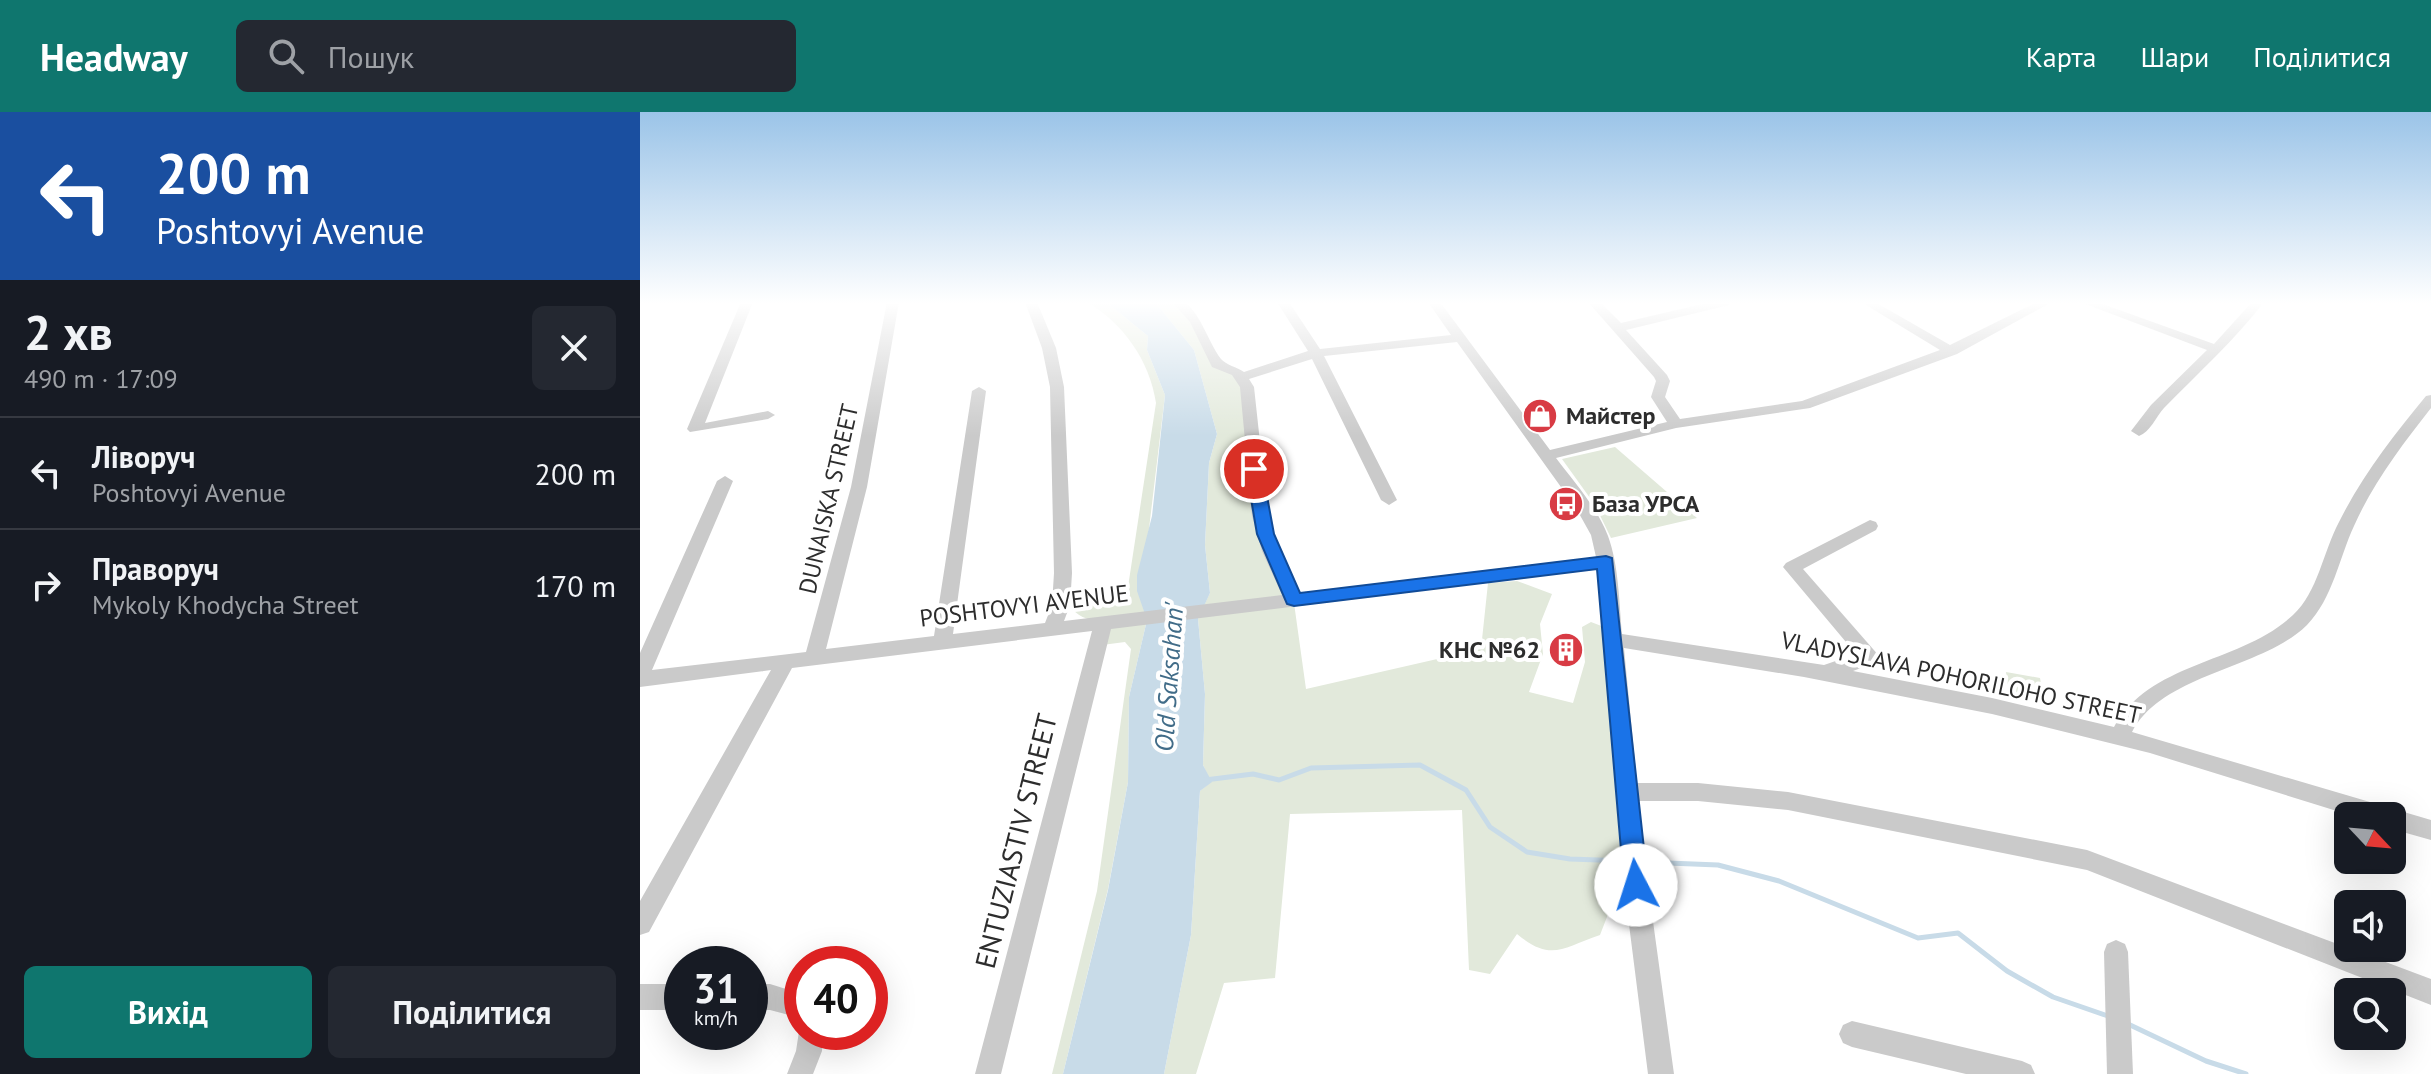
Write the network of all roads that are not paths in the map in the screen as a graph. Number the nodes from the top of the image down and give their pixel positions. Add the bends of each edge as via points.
1 (729, 347) edge
2 (885, 347) edge
3 (1049, 347) edge
4 (1209, 347) edge
5 (1312, 347) edge
6 (1374, 347) edge
7 (1466, 347) edge
8 (1635, 347) edge
9 (1945, 347) edge
10 (1960, 347) edge
11 (2210, 347) edge
12 (2216, 349) joint
13 (1952, 351) junction
14 (1316, 353) junction
15 (1242, 377) junction
16 (979, 391) dead end
17 (2431, 399) edge
18 (768, 415) dead end
19 (1676, 424) junction
20 (2139, 431) dead end
21 (1546, 456) junction
22 (725, 481) dead end
23 (1389, 500) dead end
24 (1870, 526) dead end
25 (1606, 562) junction
26 (1294, 600) junction
27 (1103, 623) junction
28 (1052, 629) junction
29 (1614, 640) junction
30 (942, 643) junction
31 (814, 658) junction
32 (785, 663) junction
33 (1826, 672) junction
34 (640, 677) edge
35 (2119, 737) junction
36 (1627, 792) junction
37 (2337, 802) edge
38 (2406, 823) edge
39 (2431, 830) edge
40 (640, 924) edge
41 (2116, 952) dead end
42 (2431, 992) edge
43 (640, 997) edge
44 (664, 997) edge
45 (1852, 1034) dead end
46 (809, 1050) edge
47 (800, 1074) edge
48 (988, 1074) edge
49 (1661, 1074) edge
50 (2022, 1074) edge
51 (2120, 1074) edge

1 - 18 street via 695,429
2 - 31 street, DUNAISKA STREET via 859,487
3 - 28 street via 1057,387 1063,573 1061,605
4 - 15 street via 1217,364
5 - 14 street
6 - 14 street
7 - 21 street
8 - 19 street via 1662,378 1658,397
9 - 13 street
10 - 13 street
11 - 12 street
12 - 20 street
13 - 19 street via 1805,405
14 - 15 street
14 - 23 street
15 - 26 street via 1250,404 1260,516
16 - 30 street
17 - 35 street via 2364,493 2301,619 2268,643 2154,694 2133,709
19 - 21 street
21 - 25 street via 1592,520
22 - 34 street
24 - 33 street via 1792,567 1870,657
25 - 26 street, POSHTOVYI AVENUE
25 - 29 street
26 - 27 street, POSHTOVYI AVENUE
27 - 28 street, POSHTOVYI AVENUE
27 - 48 street, ENTUZIASTIV STREET
28 - 30 street, POSHTOVYI AVENUE
29 - 33 street, VLADYSLAVA POHORILOHO STREET
29 - 36 street
30 - 31 street, POSHTOVYI AVENUE
31 - 32 street, POSHTOVYI AVENUE
32 - 34 street, POSHTOVYI AVENUE
32 - 40 street
33 - 35 street, VLADYSLAVA POHORILOHO STREET
35 - 37 street, VLADYSLAVA POHORILOHO STREET
36 - 42 street via 1788,801 2087,860
36 - 49 street
38 - 39 street
41 - 51 street
43 - 44 street
45 - 50 street
46 - 47 street

